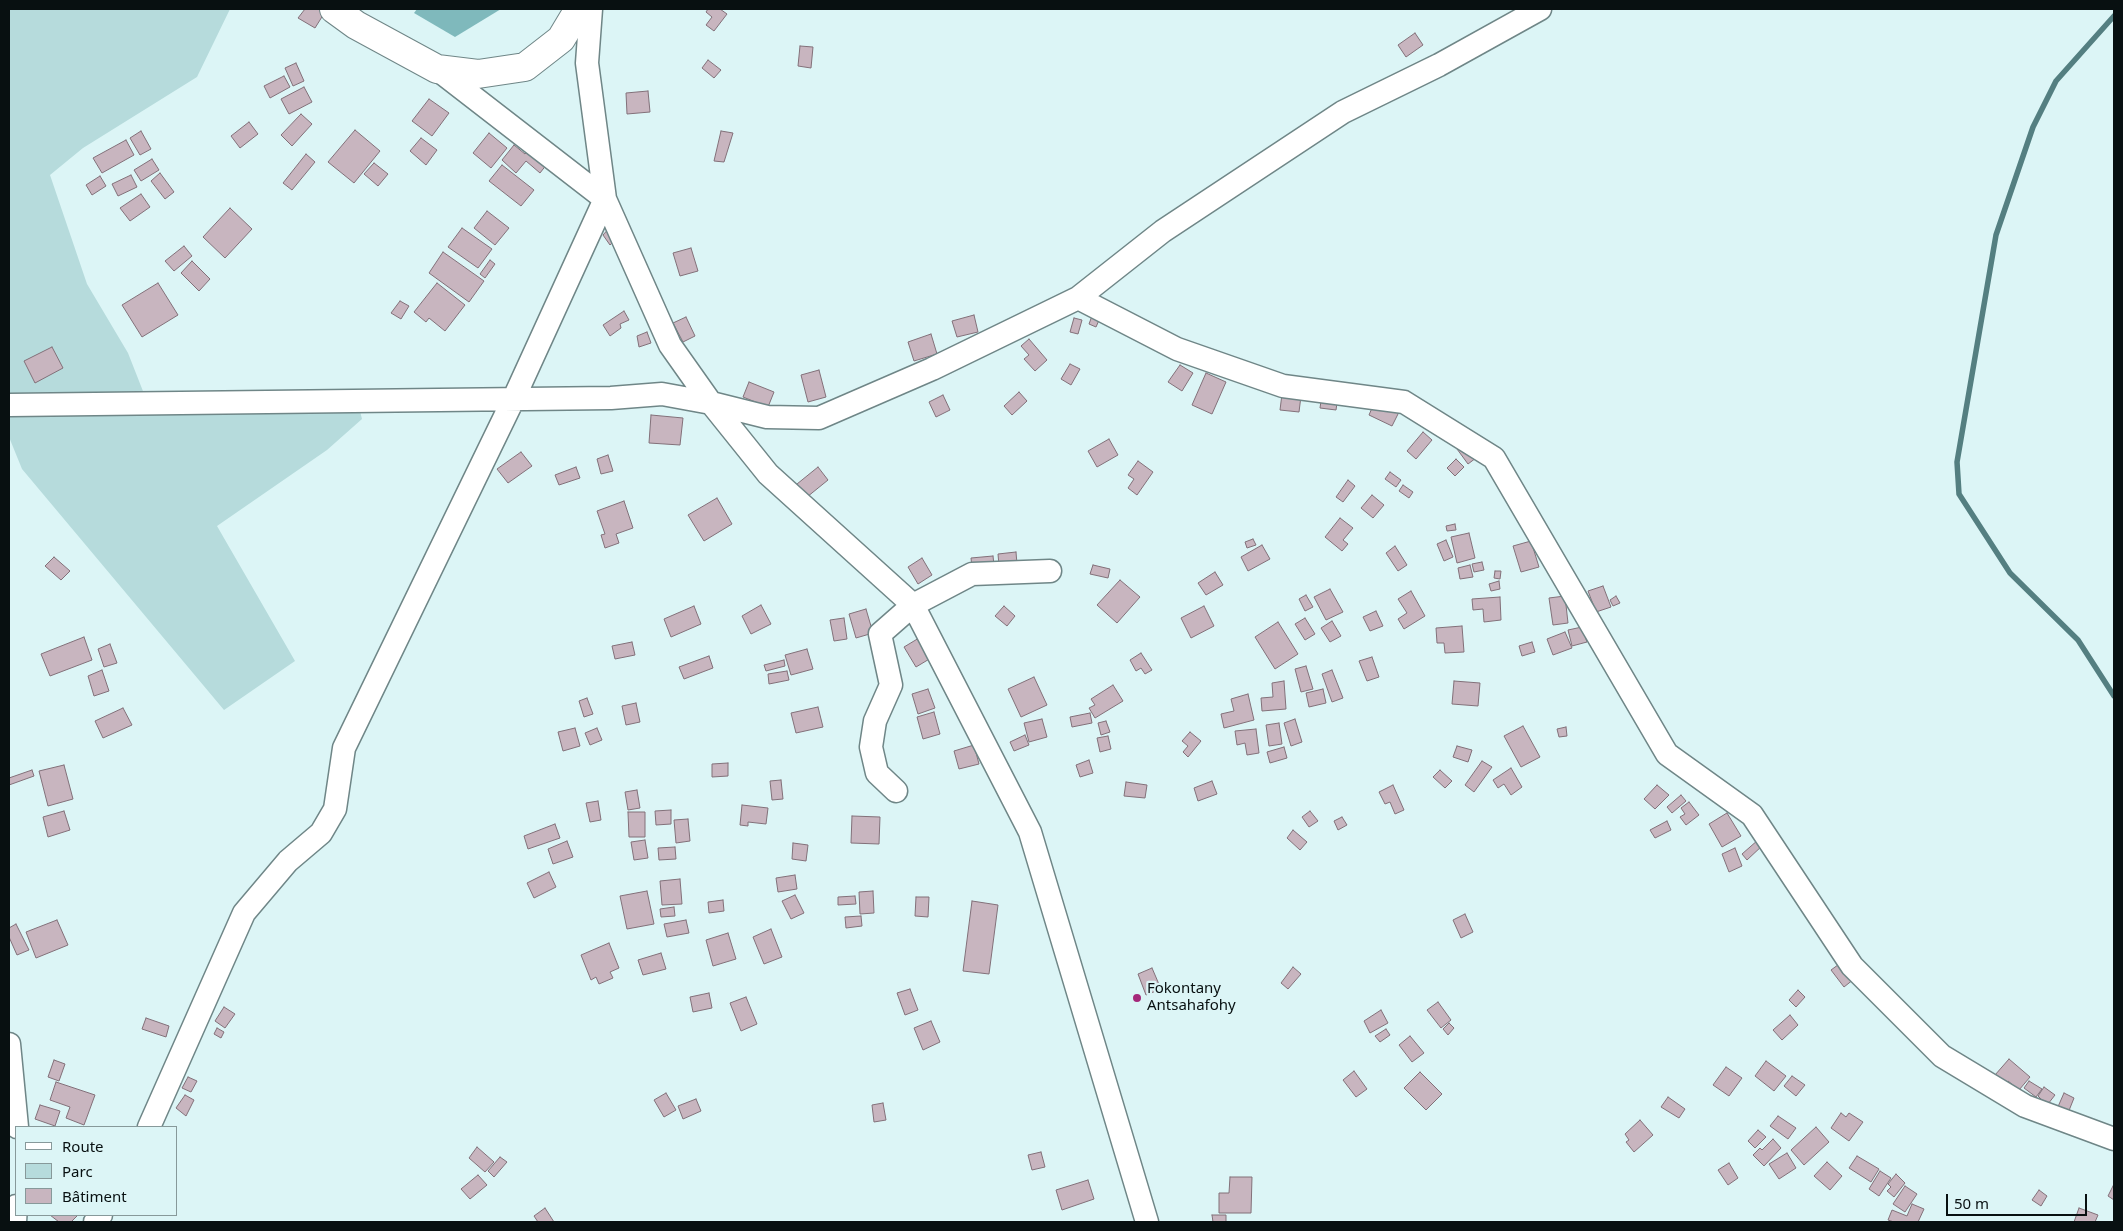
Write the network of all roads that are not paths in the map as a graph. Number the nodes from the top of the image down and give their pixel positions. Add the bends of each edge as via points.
1 (334, 9) edge
2 (579, 9) edge
3 (591, 9) edge
4 (1540, 9) edge
5 (437, 69) junction
6 (605, 199) junction
7 (1078, 298) junction
8 (514, 398) junction
9 (710, 403) junction
10 (9, 405) edge
11 (1050, 571) dead end
12 (913, 605) junction
13 (896, 791) dead end
14 (9, 1044) edge
15 (17, 1126) edge
16 (149, 1126) edge
17 (2114, 1138) edge
18 (1147, 1222) edge

1 - 5 street via 356,25
2 - 5 street via 561,39 524,67 478,74
3 - 6 street via 587,63
4 - 7 street via 1439,65 1342,112 1163,231
5 - 6 street
6 - 8 street
6 - 9 street via 670,345
7 - 9 street via 819,418 767,417
7 - 17 street via 1177,350 1283,386 1404,402 1494,458 1667,754 1752,816 1852,966 1942,1056 2024,1106
8 - 9 street via 611,398 662,394
8 - 10 street
8 - 16 street via 344,748 335,809 321,833 288,861 244,913
9 - 12 street via 768,474
11 - 12 street via 972,574
12 - 13 street via 880,634 891,685 875,721 871,747 877,773
12 - 18 street via 1030,832
14 - 15 street

